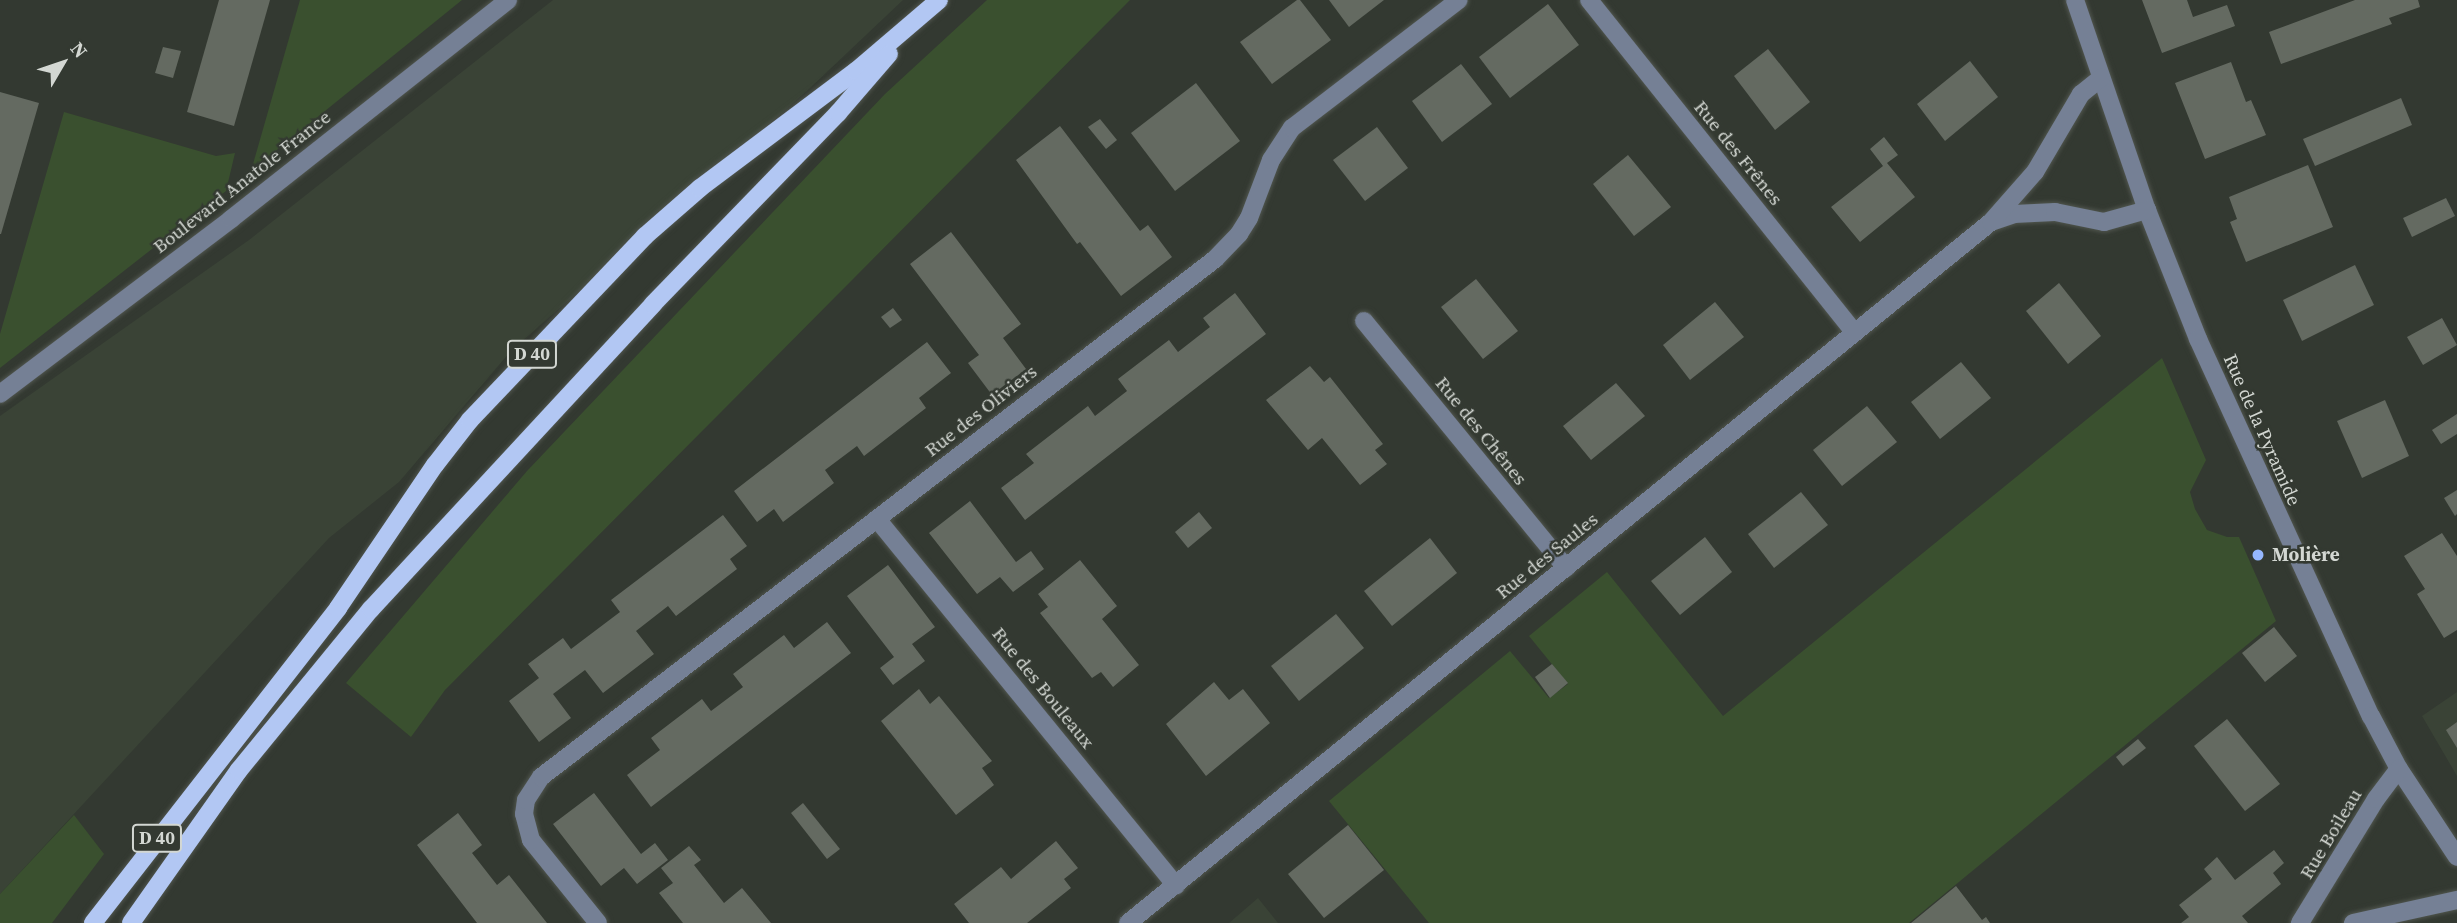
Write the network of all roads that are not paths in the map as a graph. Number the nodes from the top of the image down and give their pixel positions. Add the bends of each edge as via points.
1 (508, 0) edge
2 (939, 0) edge
3 (1459, 0) edge
4 (1589, 0) edge
5 (2075, 0) edge
6 (914, 23) junction
7 (2101, 78) junction
8 (2147, 210) junction
9 (1991, 222) junction
10 (1364, 321) dead end
11 (1854, 332) junction
12 (0, 394) edge
13 (877, 519) junction
14 (1566, 568) junction
15 (2399, 769) junction
16 (2457, 857) edge
17 (1176, 885) junction
18 (2457, 900) edge
19 (93, 923) edge
20 (131, 923) edge
21 (598, 923) edge
22 (1128, 923) edge
23 (2301, 923) edge
24 (2353, 923) edge

1 - 12 street, Boulevard Anatole France
2 - 6 main road, D 40
3 - 13 street, Rue des Oliviers via 1293,128 1271,160 1240,234 1215,259
4 - 11 street, Rue des Frênes
5 - 7 street, Rue de la Pyramide
6 - 19 main road, D 40 via 655,227 470,420 338,608
6 - 20 main road, D 40 via 829,122 380,599 239,770
7 - 8 street, Rue de la Pyramide
7 - 9 street, Rue des Saules via 2081,94 2042,162
8 - 9 street, Rue des Saules via 2104,222 2055,212 2014,214
8 - 15 street, Rue de la Pyramide via 2203,351
9 - 11 street, Rue des Saules
10 - 14 street, Rue des Chênes
11 - 14 street, Rue des Saules
13 - 17 street, Rue des Bouleaux
13 - 21 street, Rue des Oliviers via 541,777 526,800 524,814 531,840
14 - 17 street, Rue des Saules
15 - 16 street, Rue de la Pyramide
15 - 23 street, Rue Boileau
17 - 22 street, Rue des Saules
18 - 24 street

